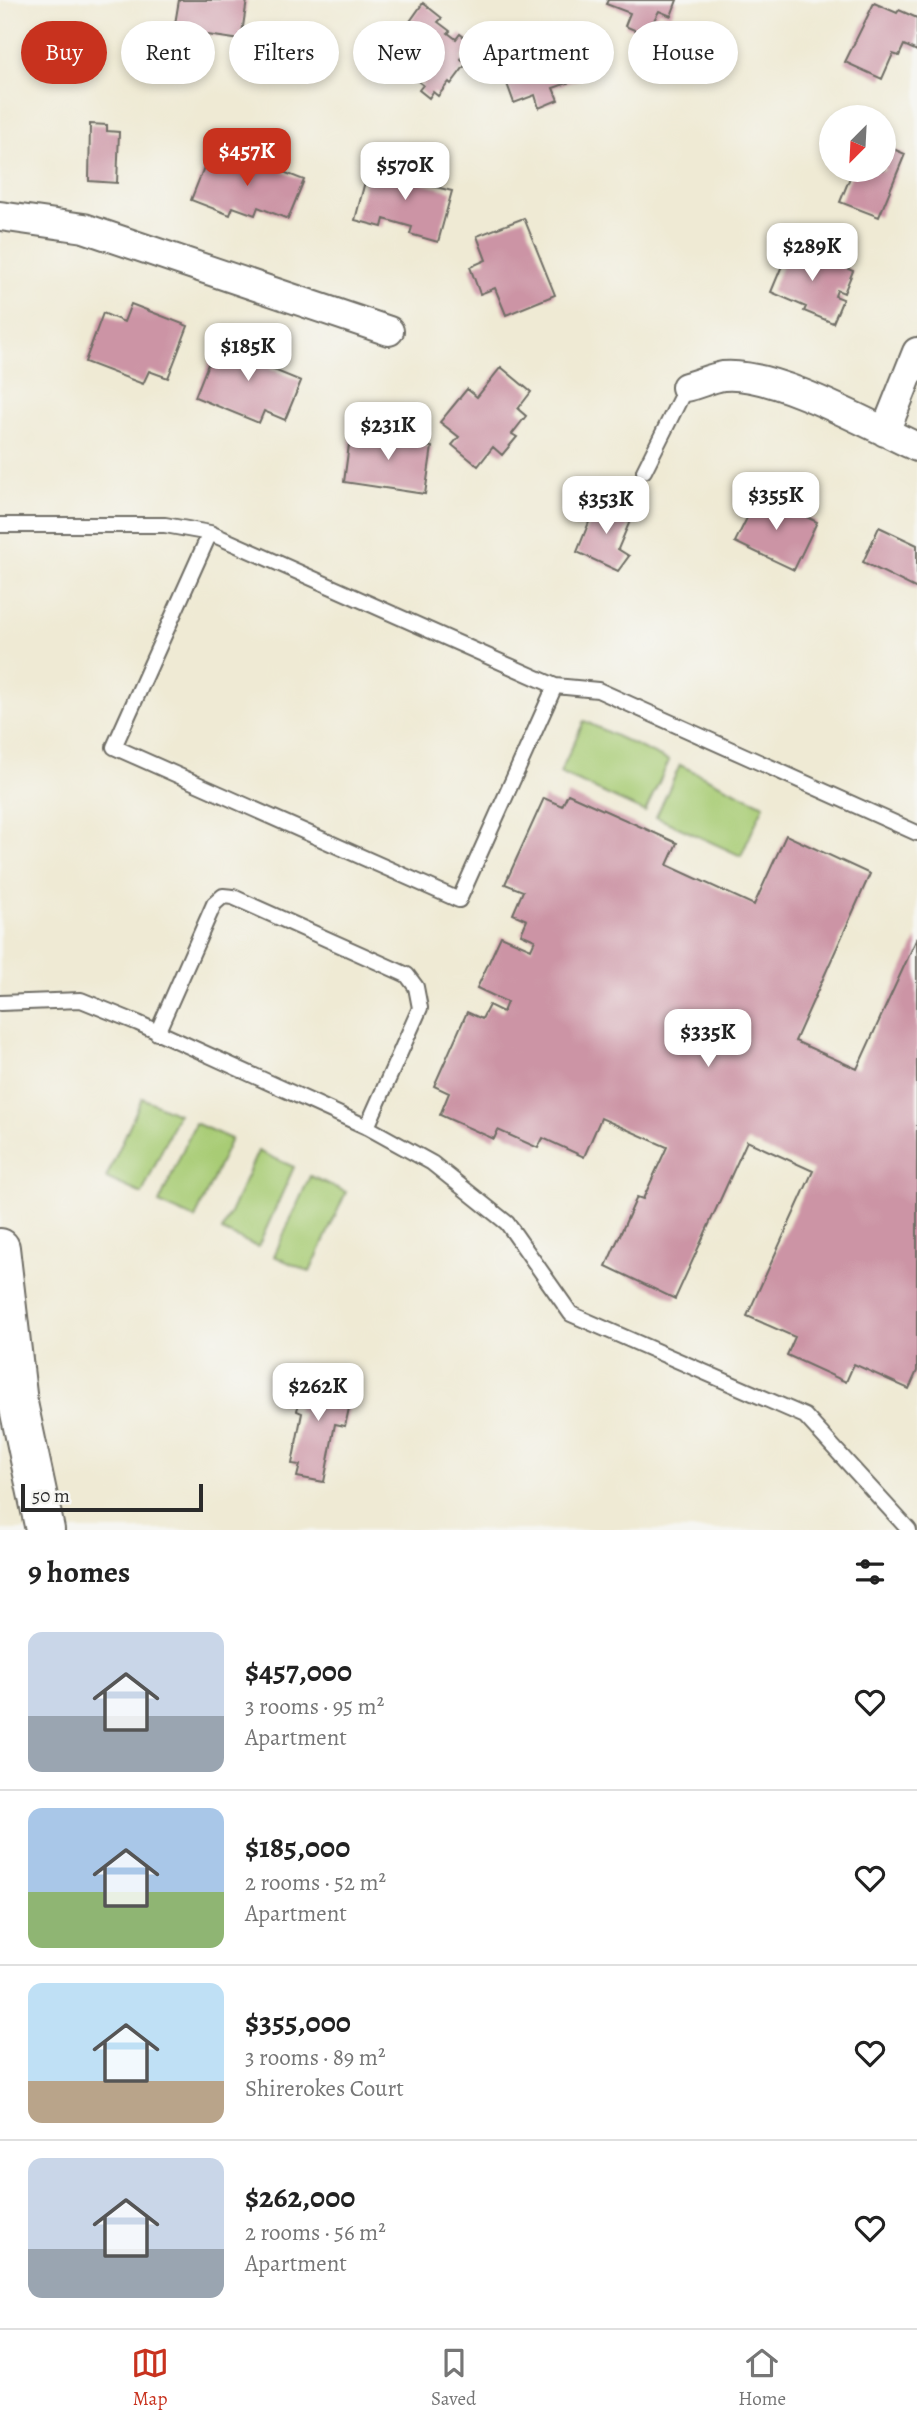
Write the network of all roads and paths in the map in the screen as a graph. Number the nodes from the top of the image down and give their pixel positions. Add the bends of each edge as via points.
1 (0, 216) edge
2 (389, 331) dead end
3 (917, 352) edge
4 (686, 387) joint
5 (885, 432) junction
6 (917, 447) edge
7 (644, 471) dead end
8 (0, 526) edge
9 (209, 533) junction
10 (555, 686) junction
11 (917, 833) edge
12 (0, 1003) edge
13 (157, 1033) junction
14 (367, 1127) junction
15 (0, 1248) edge
16 (45, 1530) edge
17 (909, 1530) edge

1 - 2 street via 84,228
3 - 5 street
4 - 5 street via 724,376 765,380
4 - 7 lane
5 - 6 street
8 - 9 lane via 164,525
9 - 10 lane
9 - 10 lane via 114,747 447,895 459,900
10 - 11 lane via 598,690
12 - 13 lane via 81,1000
13 - 14 lane
13 - 14 lane via 214,904 223,896 233,897 407,975 416,987 421,1008
14 - 17 lane via 432,1163 507,1223 571,1314 805,1416
15 - 16 street via 18,1403

